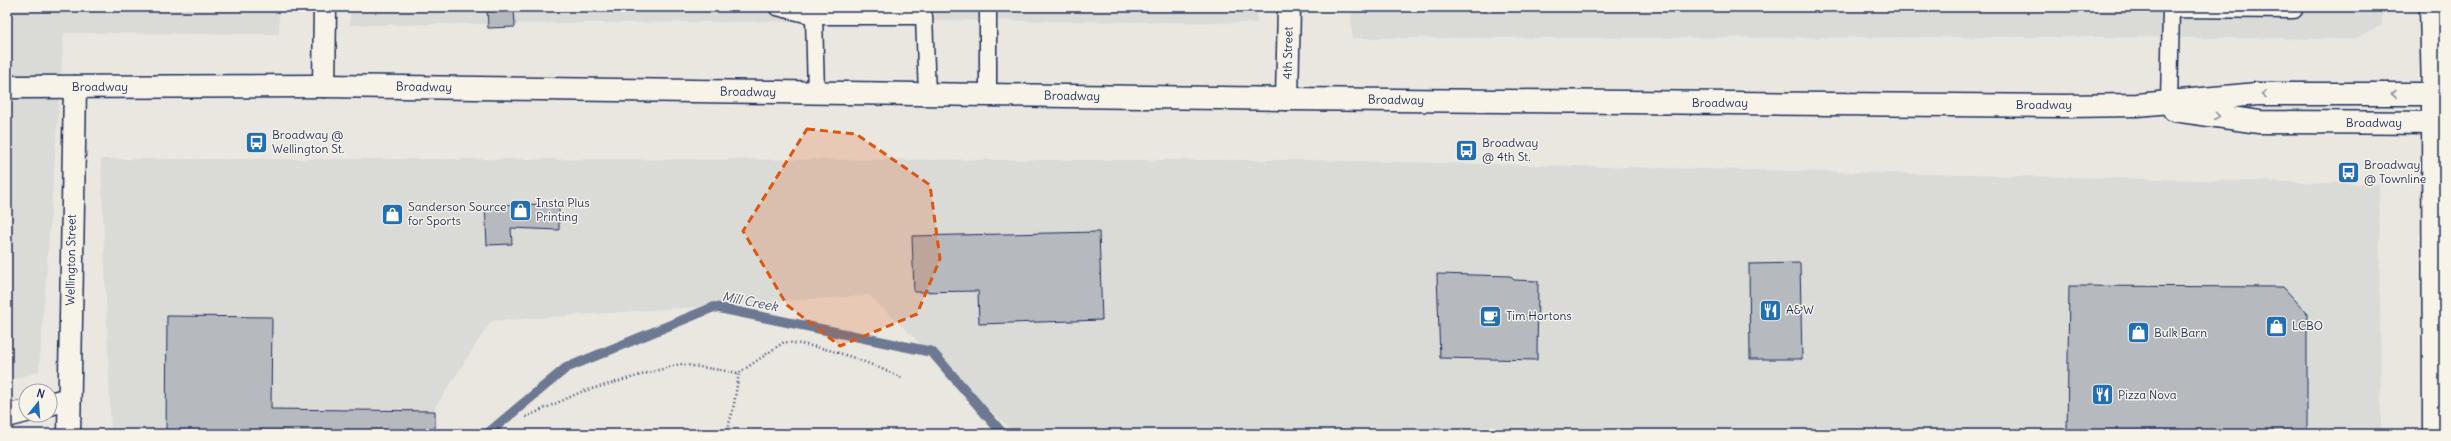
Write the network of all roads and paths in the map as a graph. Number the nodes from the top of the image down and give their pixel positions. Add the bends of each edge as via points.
1 (325, 7) edge
2 (777, 7) edge
3 (988, 7) edge
4 (1289, 7) edge
5 (2430, 7) edge
6 (2171, 8) edge
7 (2220, 8) edge
8 (2294, 10) dead end
9 (814, 16) junction
10 (324, 86) junction
11 (7, 87) edge
12 (74, 87) junction
13 (816, 92) junction
14 (927, 94) junction
15 (2438, 94) edge
16 (988, 95) junction
17 (1287, 99) junction
18 (2169, 102) junction
19 (2137, 105) junction
20 (2439, 123) edge
21 (739, 373) junction
22 (902, 378) dead end
23 (59, 402) edge
24 (18, 413) edge
25 (7, 416) edge
26 (526, 417) dead end
27 (69, 434) edge
28 (726, 434) edge
29 (2434, 434) edge

1 - 10 main road
2 - 9 lane
3 - 16 lane
4 - 17 main road, 4th Street
5 - 15 main road
6 - 7 lane
6 - 18 lane
7 - 8 lane
9 - 13 lane
9 - 14 lane via 924,16
10 - 12 main road, Broadway
10 - 13 main road, Broadway
11 - 12 main road, Broadway
12 - 23 main road, Wellington Street
13 - 14 main road, Broadway
14 - 16 main road, Broadway
15 -> 18 main road, Broadway via 2257,94
15 - 20 main road
16 - 17 main road, Broadway
17 - 19 main road, Broadway
18 - 19 main road, Broadway
19 -> 20 main road, Broadway via 2259,122
20 - 29 main road
21 - 22 path via 784,342 811,344 854,356
21 - 26 path via 680,364 581,392
21 - 28 path
23 - 27 main road, Wellington Street
24 - 25 main road

